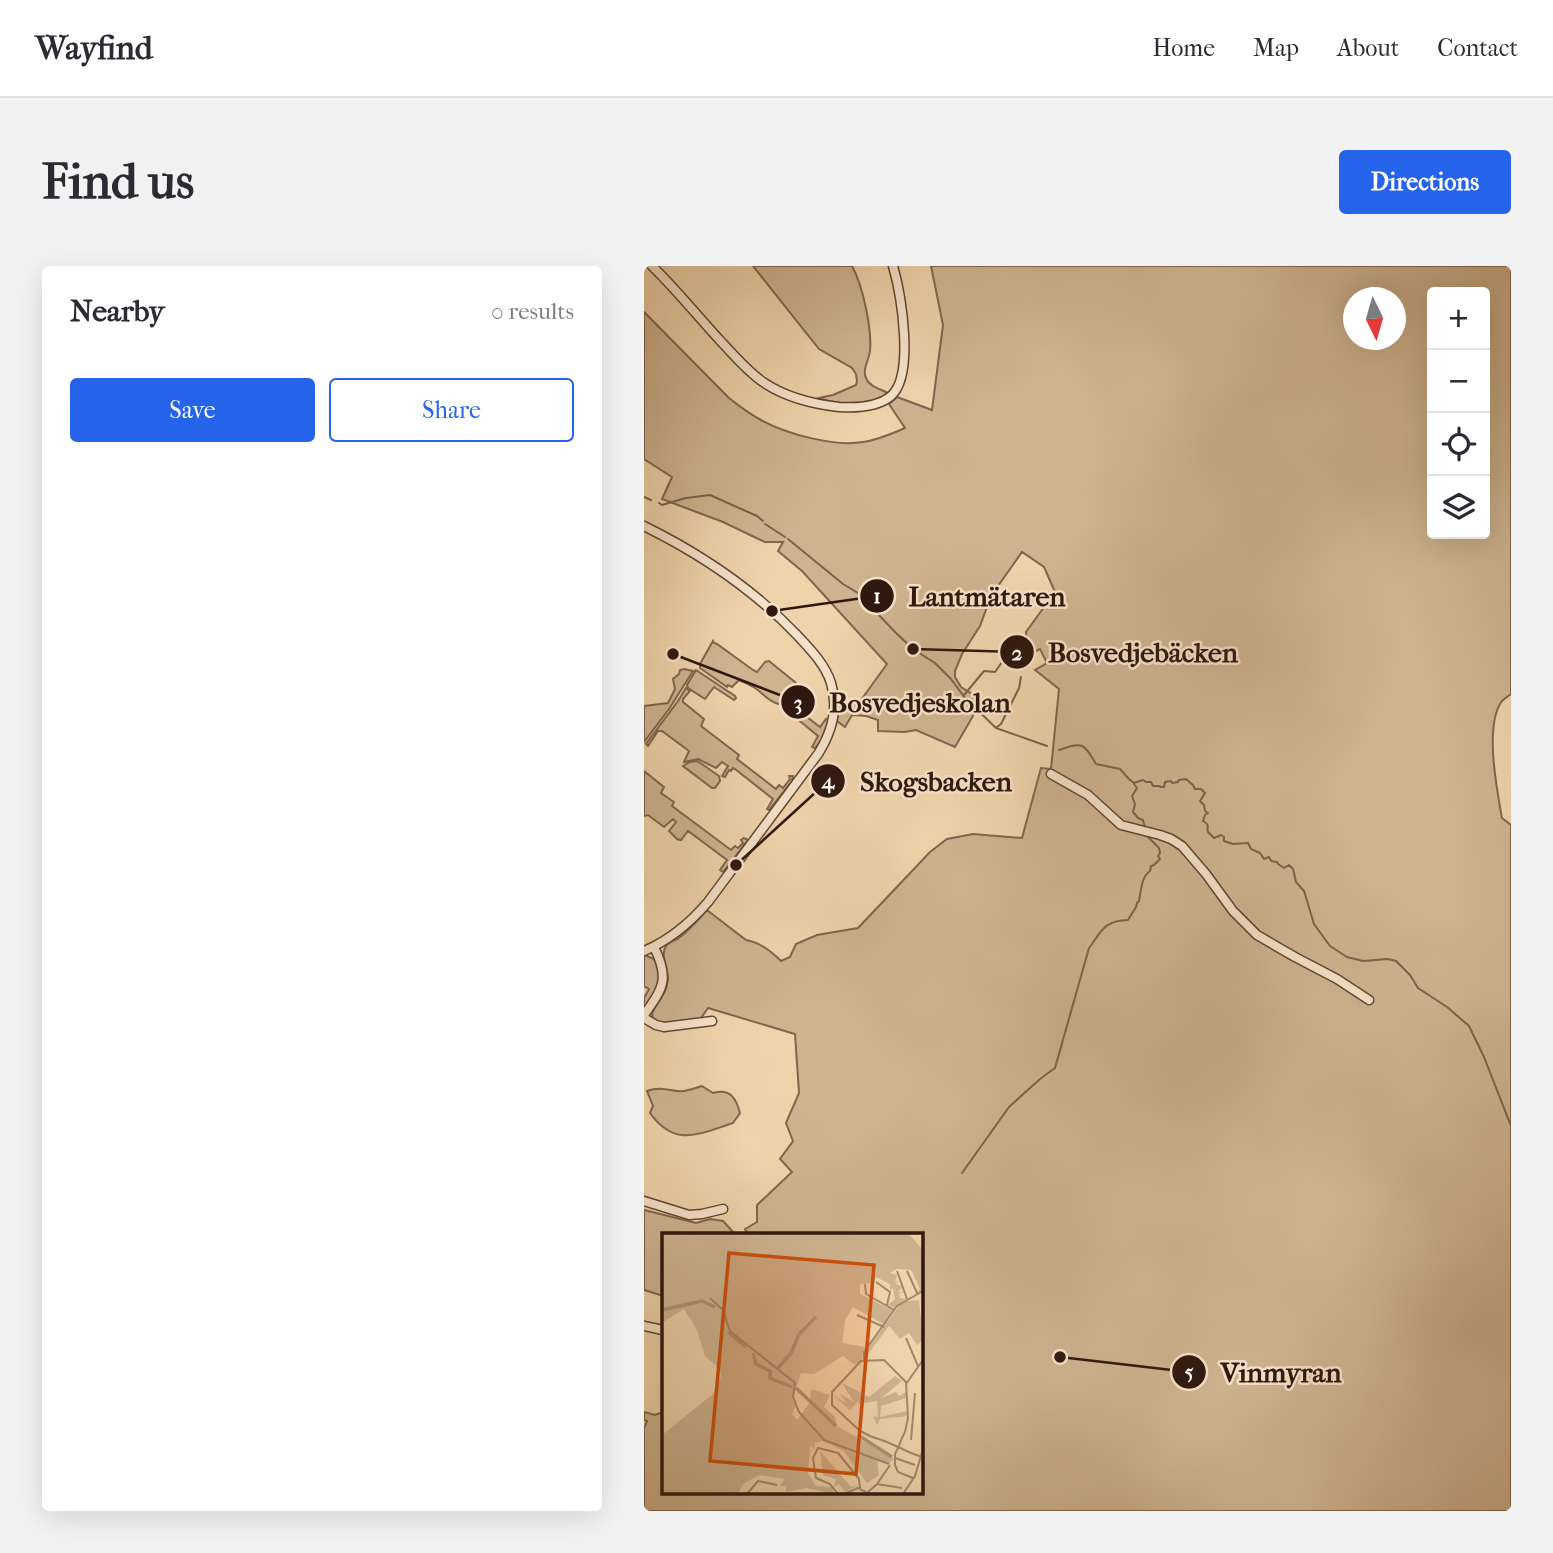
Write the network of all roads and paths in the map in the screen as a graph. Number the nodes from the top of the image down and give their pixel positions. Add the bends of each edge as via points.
1 (652, 266) edge
2 (893, 266) edge
3 (644, 526) edge
4 (1051, 774) dead end
5 (654, 947) junction
6 (644, 951) edge
7 (1369, 1000) dead end
8 (644, 1016) edge
9 (712, 1021) dead end
10 (644, 1201) edge
11 (723, 1209) dead end
12 (644, 1326) edge
13 (662, 1330) edge

1 - 2 street via 761,380 803,400 852,407 884,400 901,379 904,340
3 - 5 street via 711,563 782,620 825,669 834,704 826,741 783,802 695,916
4 - 7 street via 1088,795 1121,825 1182,846 1233,911 1258,934
5 - 6 street
5 - 8 street via 663,982
8 - 9 street via 664,1027
10 - 11 street via 689,1215
12 - 13 street

